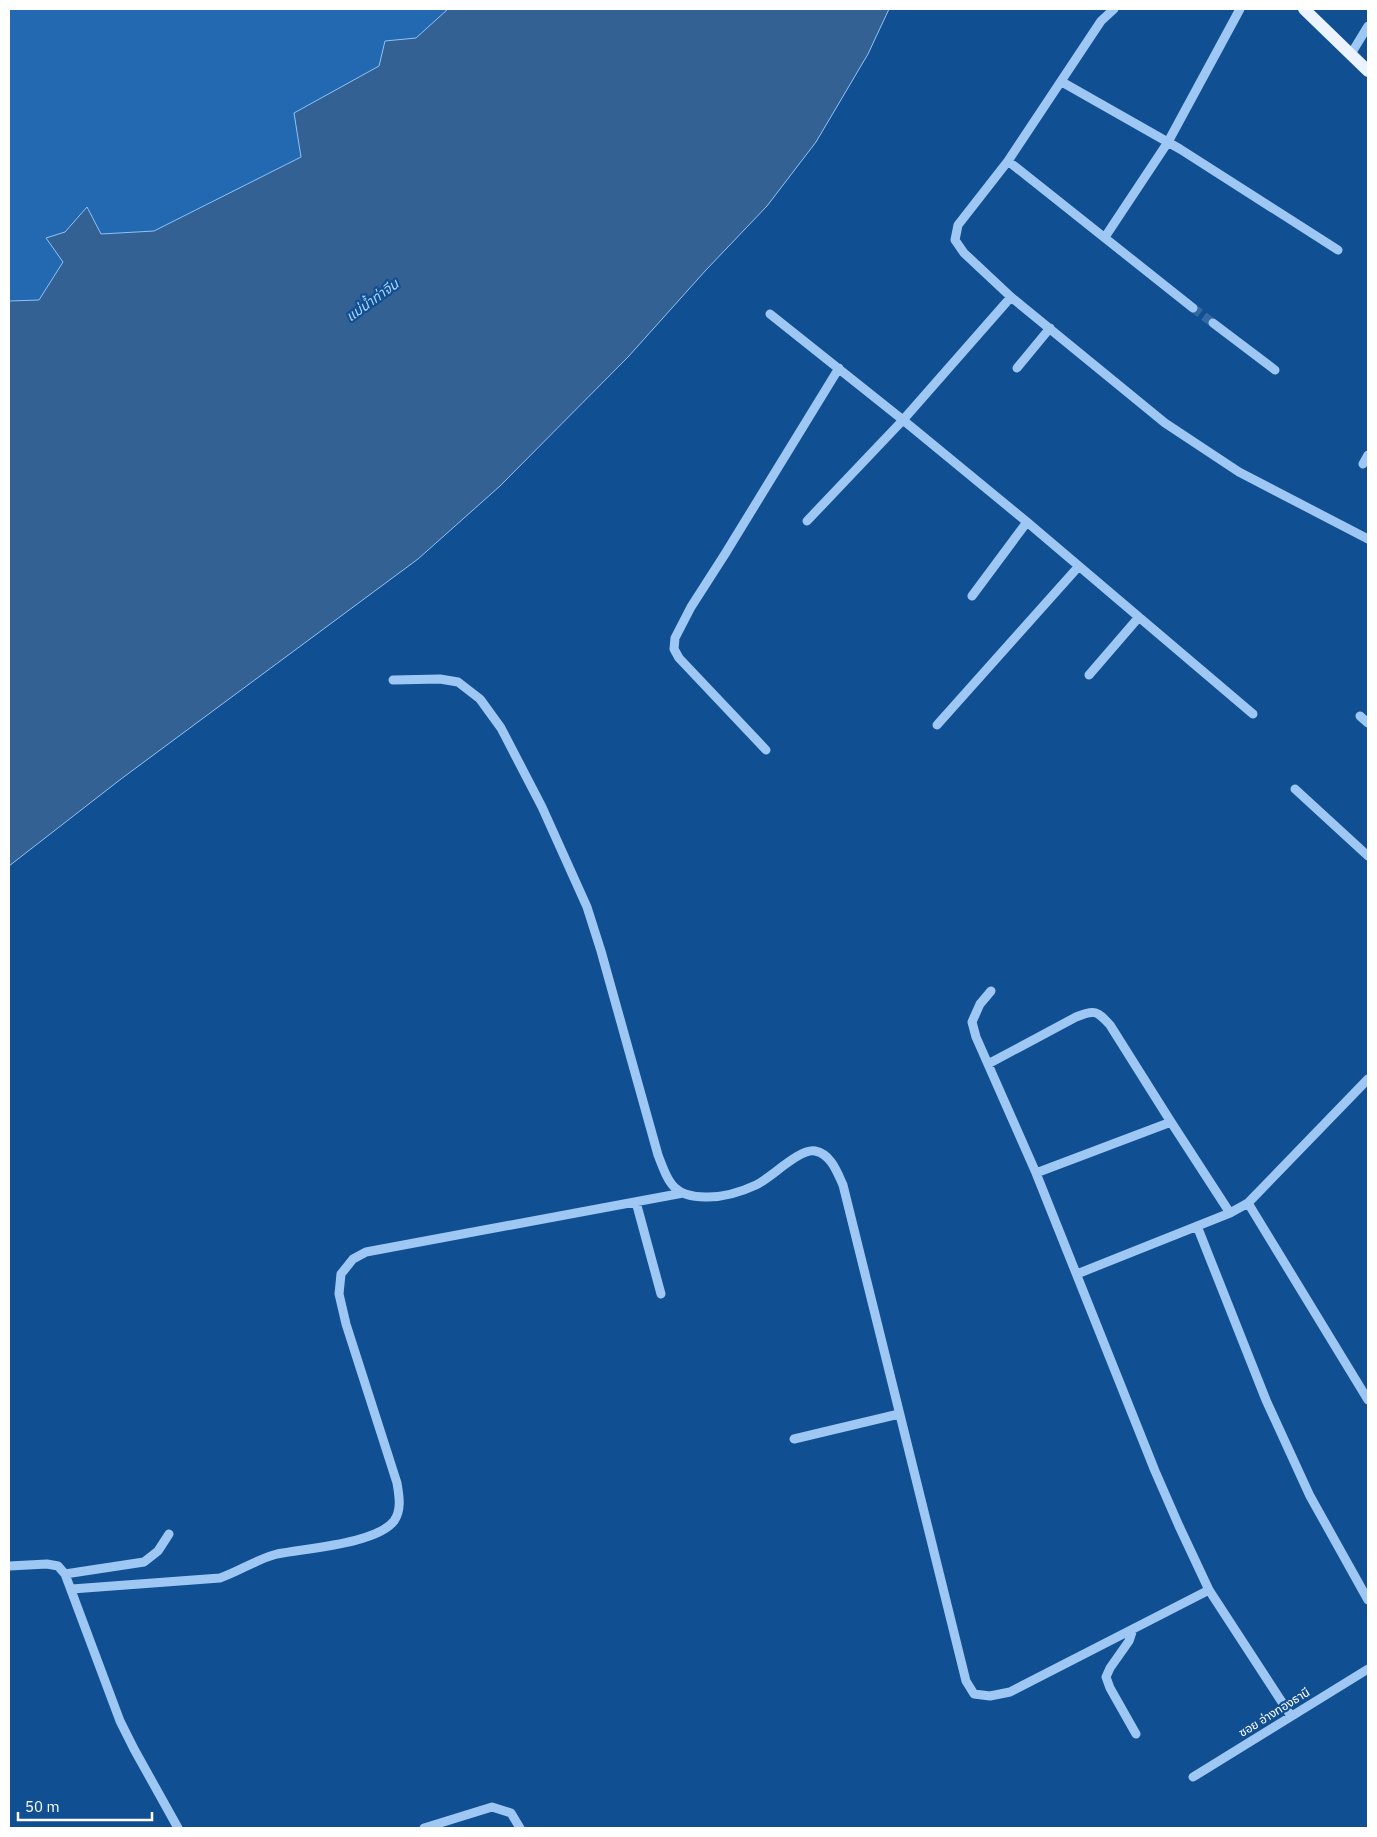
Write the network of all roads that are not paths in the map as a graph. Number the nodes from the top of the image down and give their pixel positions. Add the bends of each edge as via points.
1 (1114, 9) edge
2 (1240, 9) edge
3 (1305, 9) edge
4 (1368, 26) edge
5 (1351, 54) junction
6 (1368, 70) edge
7 (1062, 82) junction
8 (1168, 142) junction
9 (1008, 161) junction
10 (1105, 237) junction
11 (1338, 250) dead end
12 (1011, 297) junction
13 (1193, 308) tunnel mouth
14 (770, 314) dead end
15 (1212, 323) tunnel mouth
16 (1050, 328) junction
17 (838, 368) junction
18 (1017, 368) dead end
19 (1275, 370) dead end
20 (903, 420) junction
21 (1368, 455) edge
22 (1363, 464) dead end
23 (807, 521) dead end
24 (1027, 522) junction
25 (1368, 539) edge
26 (1079, 566) junction
27 (972, 596) dead end
28 (1139, 617) junction
29 (1089, 676) dead end
30 (393, 680) dead end
31 (1253, 714) dead end
32 (1360, 716) dead end
33 (1368, 724) edge
34 (937, 726) dead end
35 (766, 750) dead end
36 (1295, 789) dead end
37 (1368, 856) edge
38 (991, 991) dead end
39 (988, 1064) junction
40 (1368, 1079) edge
41 (1171, 1122) junction
42 (1036, 1174) junction
43 (682, 1193) junction
44 (636, 1202) junction
45 (1248, 1203) junction
46 (1230, 1213) junction
47 (1197, 1226) junction
48 (1077, 1274) junction
49 (661, 1294) dead end
50 (1368, 1400) edge
51 (899, 1414) junction
52 (794, 1439) dead end
53 (169, 1534) dead end
54 (9, 1566) edge
55 (65, 1574) junction
56 (72, 1590) junction
57 (1209, 1590) junction
58 (1368, 1600) edge
59 (1133, 1629) junction
60 (1368, 1669) edge
61 (1291, 1716) junction
62 (1136, 1734) dead end
63 (1193, 1778) dead end
64 (178, 1828) edge
65 (424, 1828) edge
66 (520, 1828) edge

1 - 7 street via 1101,21
2 - 8 street
3 - 5 main road
4 - 5 street
5 - 6 main road
7 - 8 street
7 - 9 street
8 - 10 street
8 - 11 street
9 - 10 street
9 - 12 street via 958,225 955,240 964,253
10 - 13 street
12 - 16 street
12 - 20 street
14 - 17 street
15 - 19 street
16 - 18 street
16 - 25 street via 1165,423 1239,472
17 - 20 street
17 - 35 street via 675,638 674,649 679,658
20 - 23 street
20 - 24 street
21 - 22 street
24 - 26 street
24 - 27 street
26 - 28 street
26 - 34 street
28 - 29 street
28 - 31 street
30 - 43 street via 458,682 480,699 501,728 542,807 587,907 658,1156 668,1180
32 - 33 street
36 - 37 street
38 - 39 street via 980,1004 972,1022
39 - 41 street via 1091,1011 1110,1025
39 - 42 street
40 - 45 street
41 - 42 street
41 - 46 street
42 - 48 street
43 - 44 street
43 - 51 street via 720,1197 737,1192 757,1185 802,1154 814,1150 835,1166 843,1185
44 - 49 street
44 - 56 street via 366,1252 352,1259 341,1274 339,1294 397,1483 400,1502 396,1519 387,1528 354,1541 275,1555 220,1578
45 - 46 street
45 - 50 street
46 - 47 street
47 - 48 street
47 - 58 street via 1263,1392 1310,1496
48 - 57 street via 1155,1471
51 - 52 street
51 - 59 street via 966,1681 974,1694 990,1696 1010,1692
53 - 55 street via 158,1551 144,1562
54 - 55 street via 47,1564 58,1566
55 - 56 street
56 - 64 street via 120,1721
57 - 59 street
57 - 61 street
59 - 62 street via 1106,1677
60 - 61 street, ซอย อ่างทองธานี
61 - 63 street, ซอย อ่างทองธานี
65 - 66 street via 492,1807 511,1814

